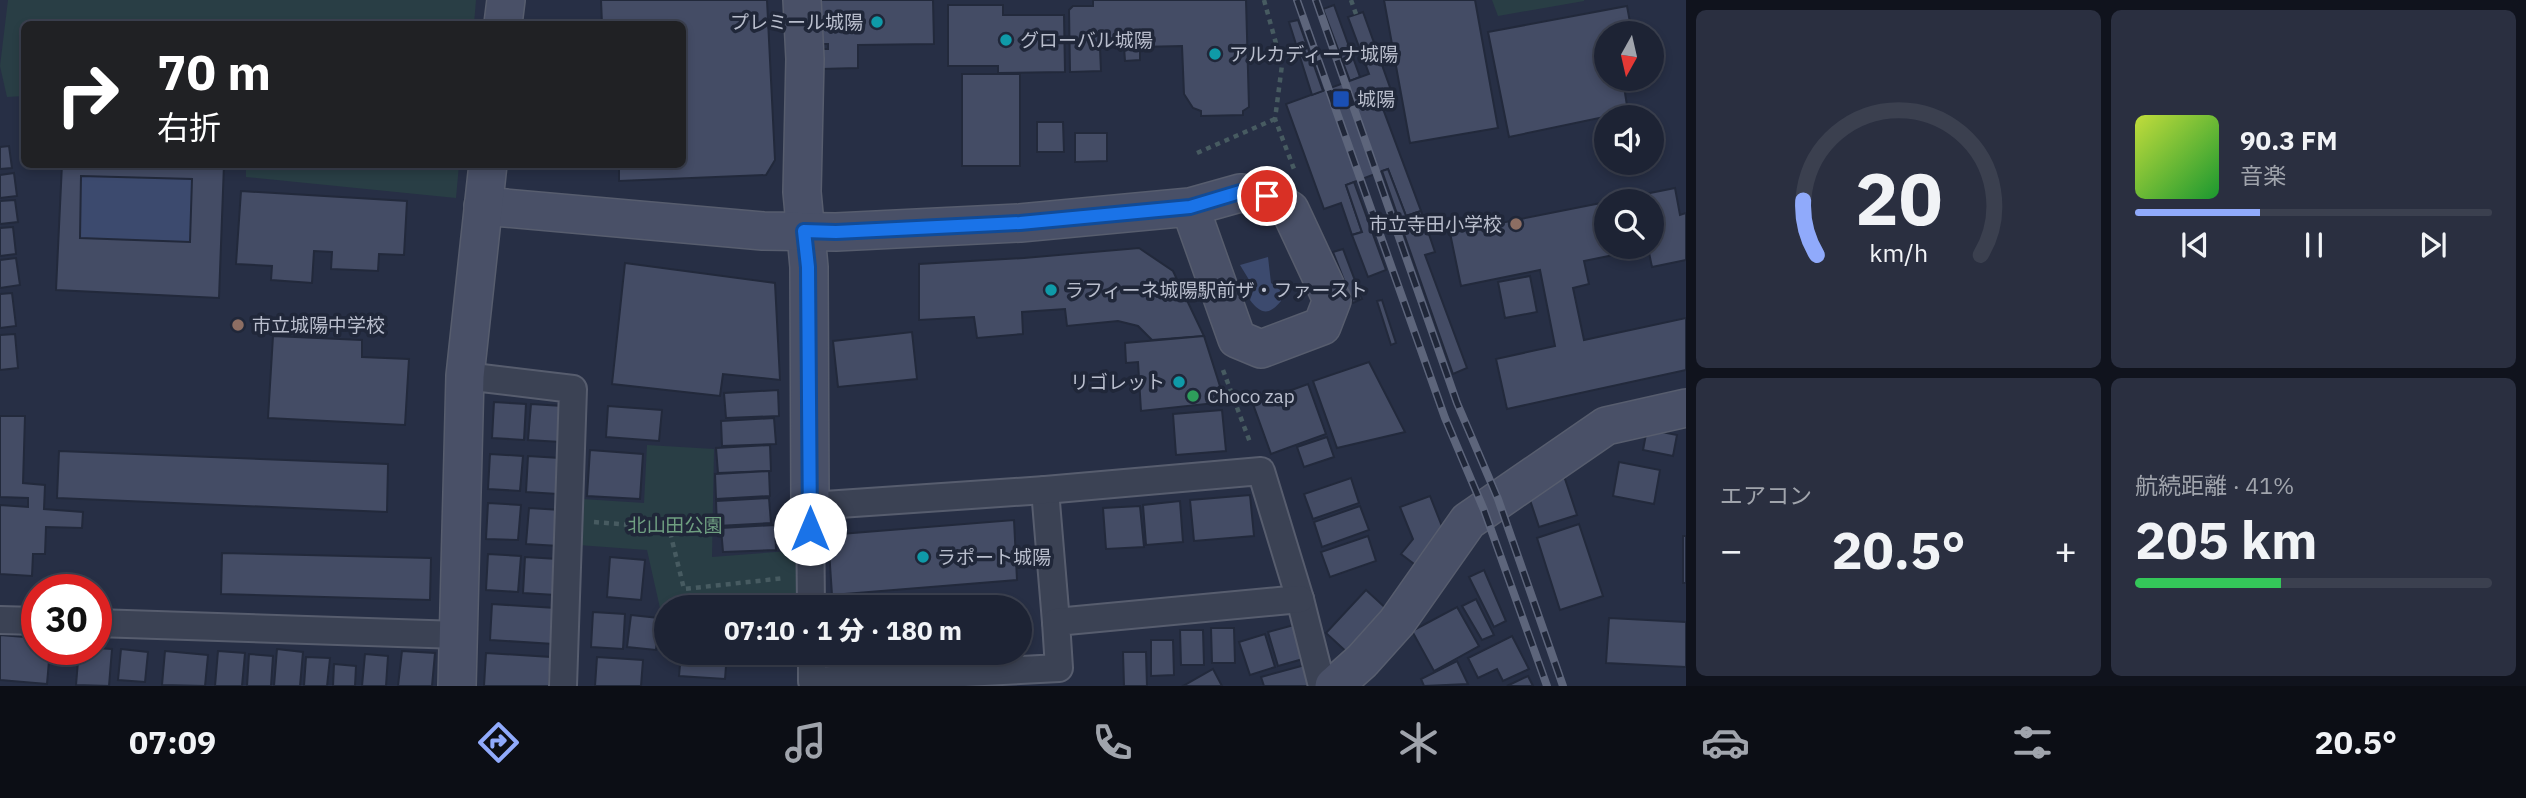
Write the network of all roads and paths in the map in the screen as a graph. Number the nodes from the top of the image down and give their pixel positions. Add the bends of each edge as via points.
1 (506, 0) edge
2 (802, 0) edge
3 (1264, 0) edge
4 (1351, 0) edge
5 (1356, 14) dead end
6 (503, 21) edge
7 (1275, 119) junction
8 (1197, 153) dead end
9 (488, 168) edge
10 (1294, 169) dead end
11 (483, 206) junction
12 (1190, 207) junction
13 (804, 231) junction
14 (1223, 370) dead end
15 (465, 376) junction
16 (1686, 408) edge
17 (1261, 471) junction
18 (1045, 490) junction
19 (810, 506) junction
20 (569, 520) junction
21 (810, 575) junction
22 (811, 595) edge
23 (1300, 599) junction
24 (0, 620) edge
25 (21, 621) edge
26 (1056, 622) junction
27 (112, 624) edge
28 (458, 635) junction
29 (812, 665) edge
30 (457, 686) edge
31 (563, 686) edge
32 (1322, 686) edge
33 (1334, 686) edge

1 - 6 street
2 - 13 street
3 - 7 path via 1282,65
4 - 5 path
7 - 8 path
7 - 10 path
9 - 11 street
11 - 13 street
11 - 15 street
12 - 12 street via 1240,192 1267,196 1290,210 1332,300 1322,326 1261,349 1237,339
12 - 13 street via 1020,223
13 - 19 street
14 - 17 path
15 - 20 street via 573,389
15 - 28 street
16 - 33 street via 1606,426 1468,521 1397,622
17 - 18 street
17 - 23 street
18 - 19 street
18 - 26 street
19 - 21 street
20 - 21 path via 669,528 684,589
20 - 31 street
21 - 22 street
23 - 26 street
23 - 32 street
24 - 25 street
26 - 29 street via 1059,668 812,681
27 - 28 street
28 - 30 street

